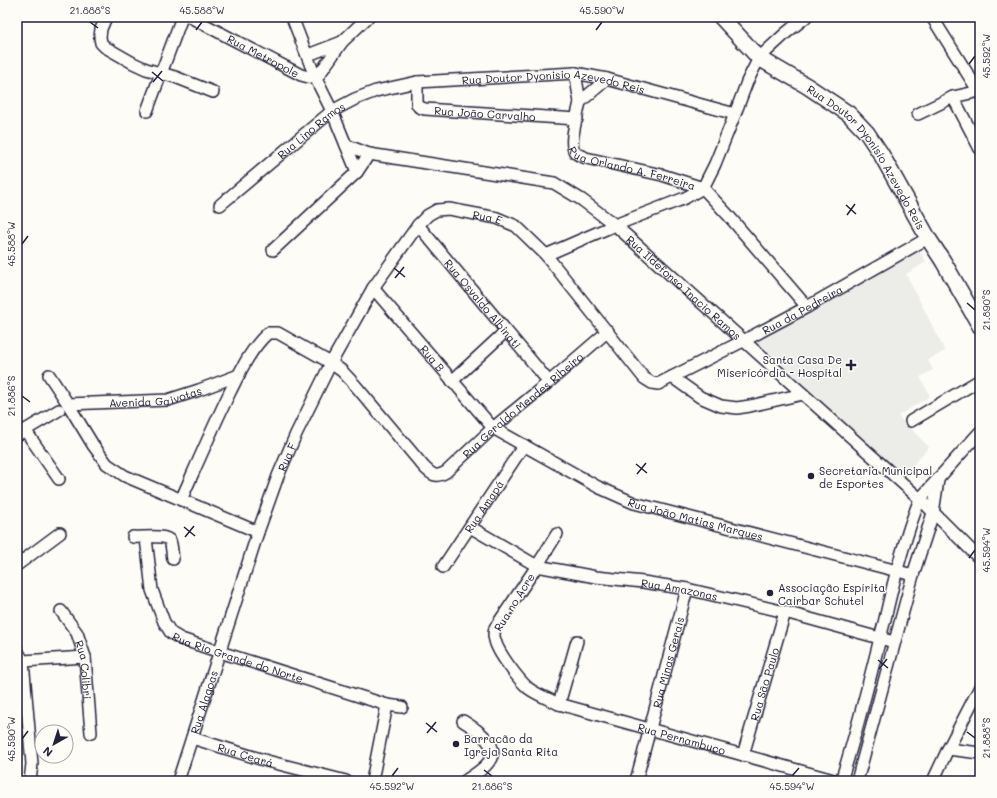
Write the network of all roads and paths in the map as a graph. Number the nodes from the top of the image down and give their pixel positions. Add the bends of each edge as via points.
1 (106, 17) edge
2 (292, 17) edge
3 (368, 17) edge
4 (722, 17) edge
5 (806, 17) edge
6 (932, 17) edge
7 (182, 18) edge
8 (342, 42) junction
9 (308, 55) junction
10 (759, 58) junction
11 (162, 73) junction
12 (576, 73) junction
13 (316, 79) junction
14 (607, 79) junction
15 (416, 82) junction
16 (979, 91) edge
17 (213, 92) dead end
18 (953, 97) junction
19 (580, 102) junction
20 (147, 111) dead end
21 (332, 111) junction
22 (735, 114) junction
23 (918, 114) dead end
24 (577, 119) junction
25 (346, 145) junction
26 (980, 149) edge
27 (369, 154) junction
28 (357, 172) junction
29 (703, 188) junction
30 (220, 205) dead end
31 (418, 225) junction
32 (615, 225) junction
33 (928, 238) junction
34 (273, 250) dead end
35 (546, 255) junction
36 (373, 288) junction
37 (807, 307) junction
38 (980, 326) edge
39 (506, 331) junction
40 (608, 331) junction
41 (745, 340) junction
42 (331, 363) junction
43 (49, 375) dead end
44 (239, 375) junction
45 (672, 377) junction
46 (452, 381) junction
47 (977, 381) edge
48 (549, 382) junction
49 (652, 383) joint
50 (804, 394) junction
51 (64, 407) junction
52 (911, 421) dead end
53 (493, 428) junction
54 (980, 432) edge
55 (21, 433) edge
56 (524, 445) junction
57 (59, 479) dead end
58 (938, 480) junction
59 (920, 499) junction
60 (181, 500) junction
61 (933, 513) junction
62 (470, 527) junction
63 (258, 532) junction
64 (60, 534) dead end
65 (557, 534) dead end
66 (133, 538) dead end
67 (146, 538) junction
68 (251, 555) joint
69 (173, 559) dead end
70 (980, 559) edge
71 (17, 564) edge
72 (537, 566) junction
73 (443, 567) dead end
74 (896, 571) junction
75 (913, 575) junction
76 (687, 589) junction
77 (61, 611) dead end
78 (785, 612) junction
79 (880, 639) junction
80 (576, 640) dead end
81 (894, 642) junction
82 (17, 650) edge
83 (220, 652) junction
84 (85, 657) junction
85 (23, 661) junction
86 (980, 687) edge
87 (529, 688) joint
88 (559, 704) junction
89 (387, 705) junction
90 (402, 707) dead end
91 (463, 721) dead end
92 (650, 730) junction
93 (91, 733) dead end
94 (192, 738) junction
95 (948, 749) junction
96 (980, 753) edge
97 (743, 755) junction
98 (30, 781) edge
99 (178, 781) edge
100 (346, 781) edge
101 (372, 781) edge
102 (465, 781) edge
103 (636, 781) edge
104 (837, 781) edge
105 (841, 781) edge
106 (857, 781) edge
107 (933, 781) edge

1 - 11 street via 101,29 101,43 133,63
2 - 9 street
3 - 8 street
4 - 10 main road, Rua Doutor Dyonisio Azevedo Reis
5 - 10 street
6 - 16 street
7 - 11 street
7 - 13 street, Rua Metropole via 301,75
8 - 9 street
8 - 13 street
9 - 13 street
10 - 22 street
10 - 33 main road, Rua Doutor Dyonisio Azevedo Reis via 849,114 867,133
11 - 17 street
11 - 20 street
12 - 14 street, Rua Doutor Dyonisio Azevedo Reis
12 - 15 street, Rua Doutor Dyonisio Azevedo Reis
12 - 19 street, Rua Orlando A. Ferreira
13 - 21 street
14 - 19 street
14 - 22 street, Rua Doutor Dyonisio Azevedo Reis
15 - 21 street, Rua Lino Ramos via 355,98
15 - 24 street, Rua João Carvalho via 417,104 425,109
16 - 18 street
18 - 23 street
18 - 26 street
19 - 24 street, Rua Orlando A. Ferreira
21 - 25 street
21 - 30 street, Rua Lino Ramos
22 - 29 street
24 - 29 street, Rua Orlando A. Ferreira via 572,139 576,153 586,158 662,175
25 - 27 street, Rua Ildefonso Inacio Ramos
25 - 28 street
27 - 28 street
27 - 32 street, Rua Ildefonso Inacio Ramos via 554,183
28 - 34 street
29 - 32 street
29 - 37 street, Rua Orlando A. Ferreira
31 - 35 street, Rua E via 437,210 449,209 497,218 516,226
31 - 36 street, Rua E
31 - 39 street, Rua Osvaldo Albinati
32 - 35 street
32 - 41 street, Rua Ildefonso Inacio Ramos
33 - 37 street, Rua da Pedreira
33 - 38 main road, Rua Doutor Dyonisio Azevedo Reis
35 - 40 street, Rua E
36 - 42 street, Rua E
36 - 46 street, Rua B
37 - 41 street, Rua da Pedreira
39 - 46 street
39 - 48 street, Rua Osvaldo Albinati
40 - 48 street, Rua Geraldo Mendes Ribeiro
40 - 49 street, Rua E via 644,378
41 - 45 street, Rua da Pedreira
41 - 50 street, Rua Ildefonso Inacio Ramos
42 - 44 street via 278,333 268,333 259,340
42 - 53 street, Rua Geraldo Mendes Ribeiro via 355,385 424,467 436,476 446,472
42 - 63 street, Rua F via 296,434
43 - 51 street
44 - 51 street, Avenida Gaivotas via 168,400
44 - 60 street
45 - 49 street, Rua da Pedreira via 658,384
45 - 50 street via 700,397 721,406 737,408
46 - 53 street, Rua B
47 - 52 street
48 - 53 street, Rua Geraldo Mendes Ribeiro
50 - 59 street, Rua Ildefonso Inacio Ramos
51 - 55 street, Avenida Gaivotas
51 - 60 street via 107,464 125,476
53 - 56 street, Rua João Matias Marques
54 - 58 street
55 - 57 street
56 - 62 street, Rua Amapá
56 - 74 street, Rua João Matias Marques via 598,487 634,503
58 - 59 street
58 - 61 street
59 - 61 street, Rua Ildefonso Inacio Ramos
59 - 74 street
60 - 63 street
61 - 70 street, Rua Ildefonso Inacio Ramos
61 - 75 street
62 - 72 street, Rua Amazonas
62 - 73 street, Rua Amapá
63 - 68 street, Rua F
64 - 71 street
65 - 72 street, Rua no Acre
66 - 67 street
67 - 69 street via 167,538 170,541
67 - 83 street, Rua Rio Grande do Norte via 152,590 170,632 181,639
68 - 83 street, Rua Alagoas
72 - 76 street, Rua Amazonas
72 - 87 street, Rua no Acre via 495,628 494,635 498,649 516,675
74 - 75 street, Rua João Matias Marques
74 - 79 street
75 - 81 street
76 - 78 street, Rua Amazonas
76 - 92 street, Rua Minas Gerais
77 - 84 street, Rua Colibri via 77,633
78 - 79 street, Rua Amazonas
78 - 97 street, Rua São Paulo
79 - 81 street, Rua Amazonas
79 - 105 street
80 - 88 street
81 - 106 street
82 - 85 street
83 - 89 street, Rua Rio Grande do Norte
83 - 94 street, Rua Alagoas
84 - 85 street
84 - 93 street, Rua Colibri
85 - 98 street via 32,764
86 - 95 street
87 - 88 street, Rua Pernambuco
88 - 92 street, Rua Pernambuco
89 - 90 street, Rua Rio Grande do Norte
89 - 101 street
91 - 102 street via 484,736 493,750 492,758
92 - 97 street, Rua Pernambuco
92 - 103 street, Rua Minas Gerais
94 - 99 street, Rua Alagoas
94 - 100 street, Rua Ceará
95 - 96 street
95 - 107 street
97 - 104 street, Rua Pernambuco

